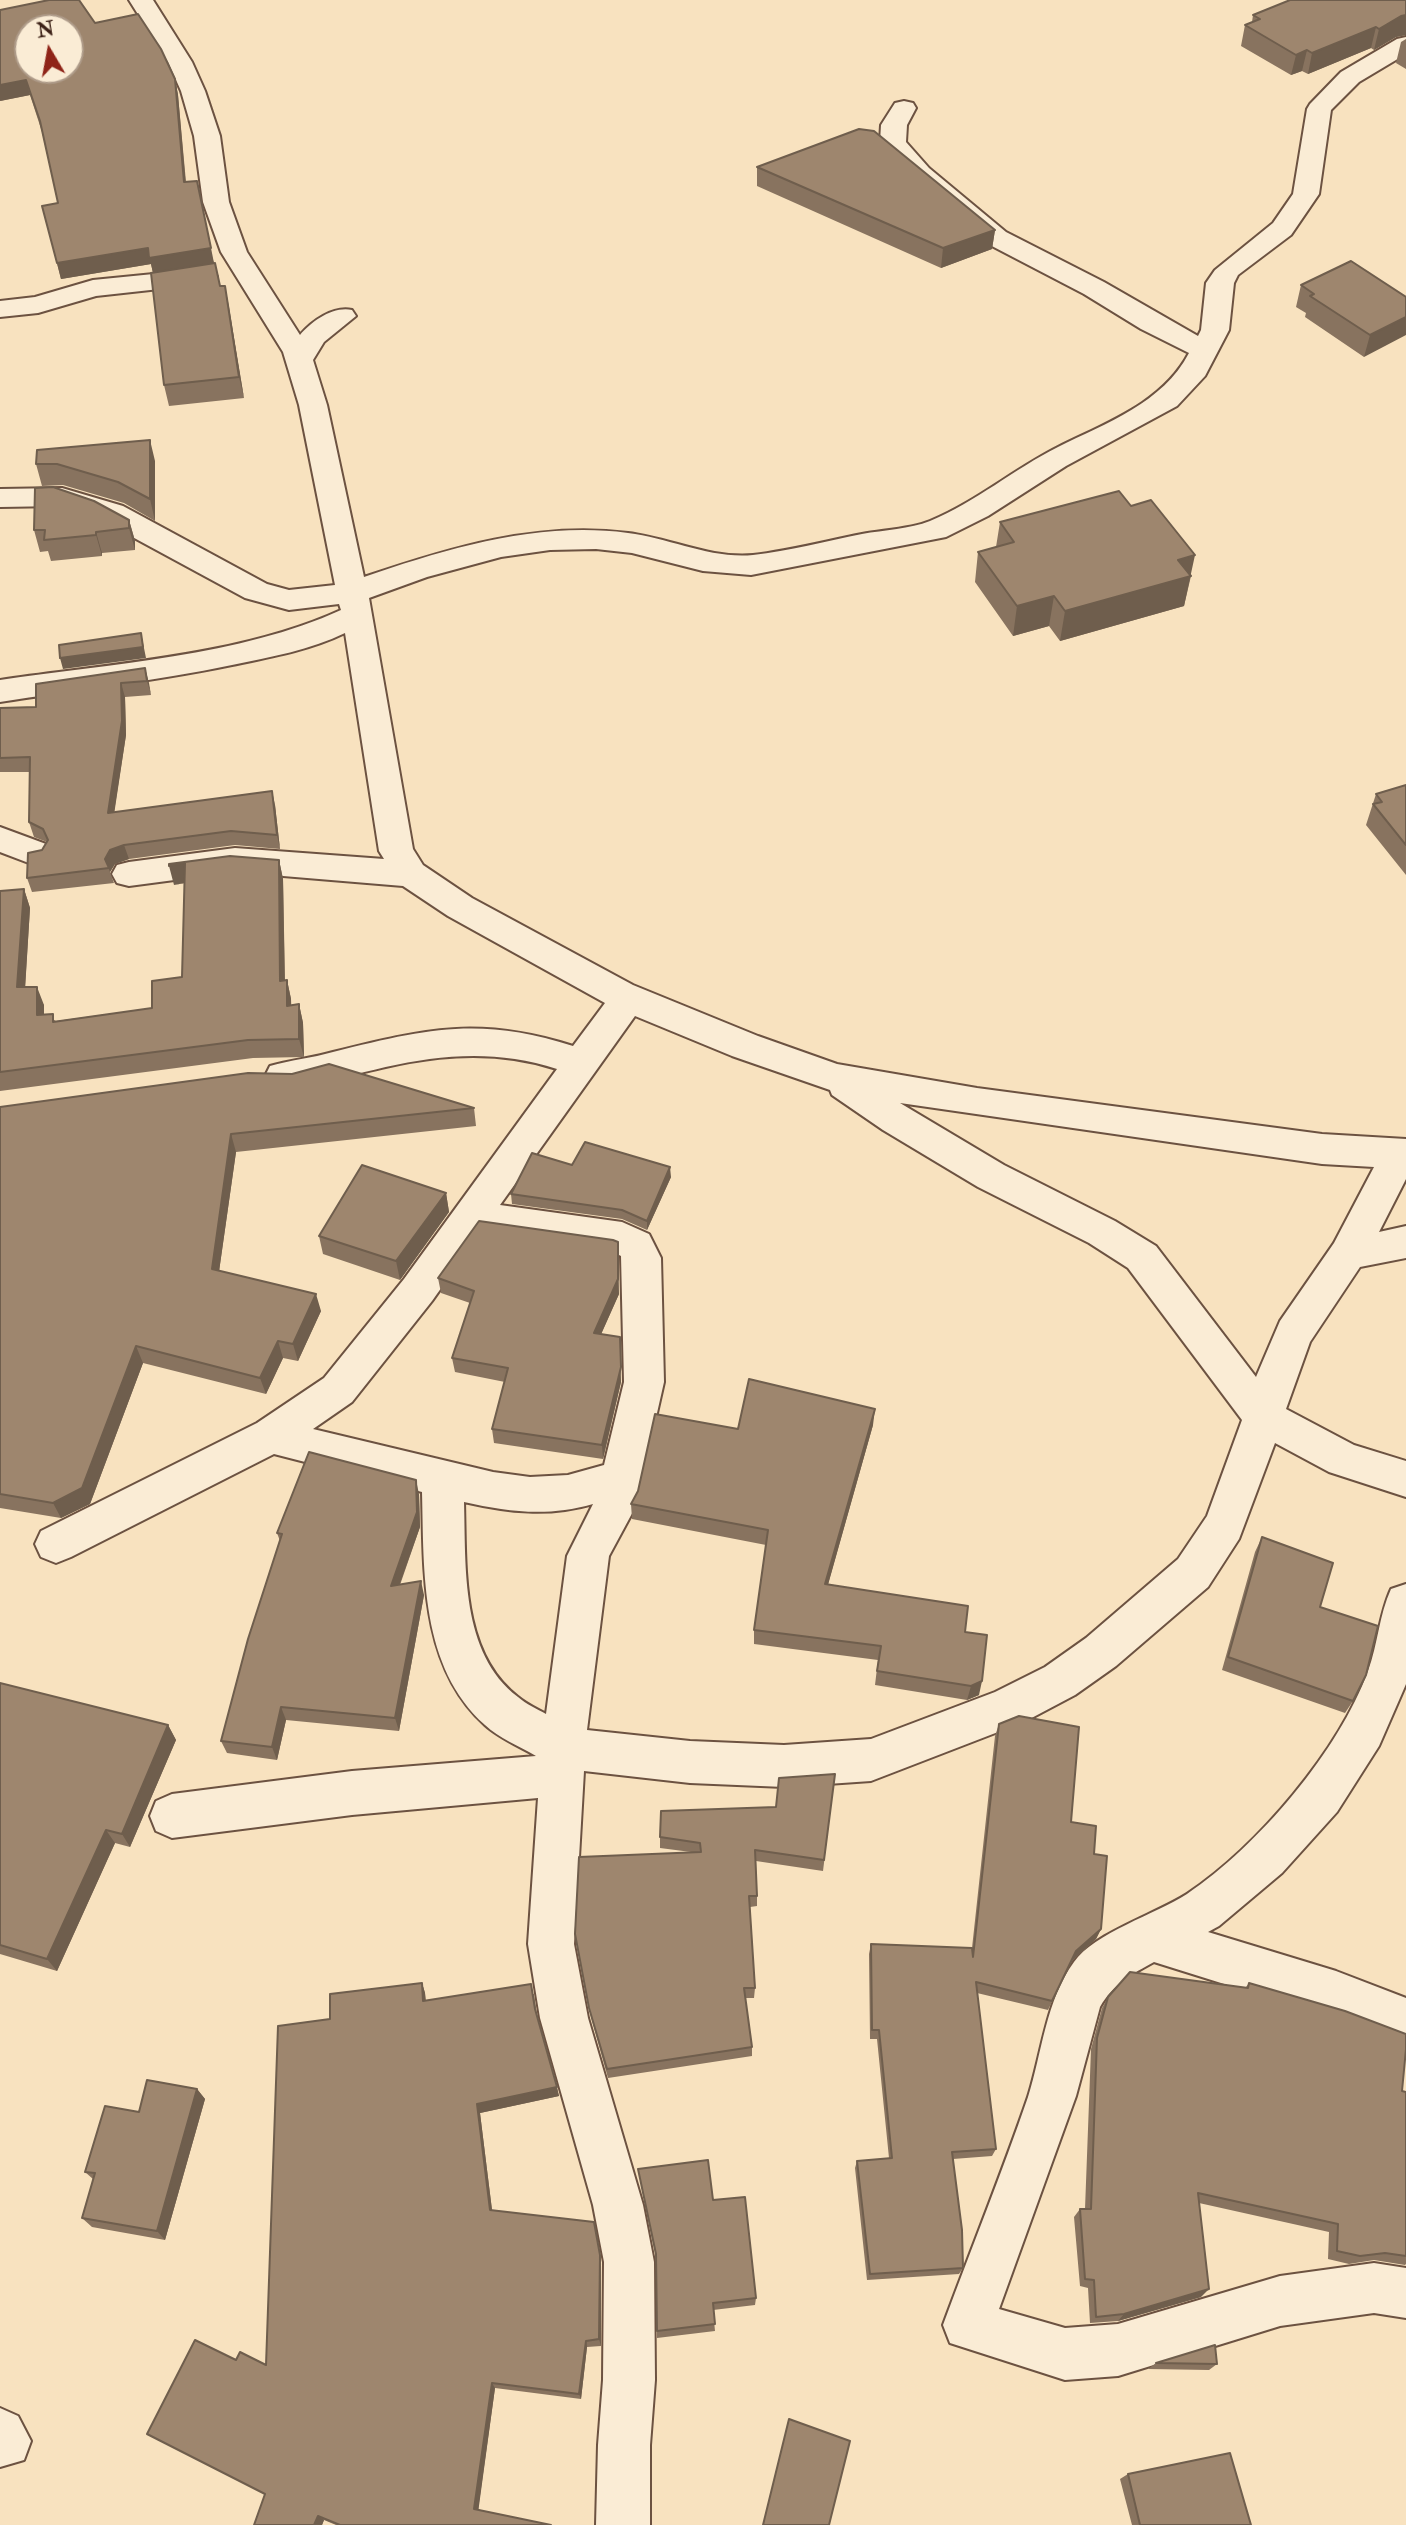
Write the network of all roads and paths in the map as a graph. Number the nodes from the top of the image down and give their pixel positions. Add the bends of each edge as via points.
1 (141, 0) edge
2 (1406, 44) edge
3 (904, 108) dead end
4 (244, 270) junction
5 (0, 309) edge
6 (342, 316) dead end
7 (1204, 350) junction
8 (300, 359) junction
9 (0, 498) edge
10 (353, 604) junction
11 (0, 691) edge
12 (0, 839) edge
13 (34, 853) edge
14 (129, 874) dead end
15 (411, 874) junction
16 (628, 998) junction
17 (581, 1063) junction
18 (253, 1074) edge
19 (835, 1078) junction
20 (1403, 1154) edge
21 (470, 1216) junction
22 (1406, 1242) edge
23 (1348, 1254) junction
24 (1262, 1416) junction
25 (271, 1436) junction
26 (622, 1478) junction
27 (442, 1479) junction
28 (1406, 1479) edge
29 (56, 1544) dead end
30 (1406, 1603) edge
31 (562, 1761) junction
32 (172, 1816) dead end
33 (1152, 1938) junction
34 (1406, 2022) edge
35 (1406, 2293) edge
36 (0, 2434) edge
37 (0, 2441) edge
38 (624, 2525) edge

1 - 4 street via 193,91 207,136 216,202
2 - 7 street via 1350,77 1319,109 1306,194 1282,229 1228,270 1220,283 1215,330
3 - 7 street via 894,125 893,142 920,173 997,238
4 - 5 street via 93,288 38,305
4 - 8 street
6 - 8 street via 313,337
7 - 10 street via 1191,376 1167,400 935,530 751,565 703,561 632,543 550,540 501,547 416,570
8 - 10 street
9 - 10 street via 62,497 112,513 256,591 289,600
10 - 11 street via 314,635 270,647
10 - 15 street via 396,851
12 - 13 street
14 - 15 street via 235,860
15 - 16 street via 460,908
16 - 17 street
16 - 19 street
17 - 18 street via 511,1041 465,1039 408,1045 296,1076
17 - 21 street
19 - 20 street via 1090,1118 1322,1149
19 - 24 street via 896,1121 1142,1257
20 - 23 street
21 - 25 street via 338,1390
21 - 26 street via 622,1238 635,1245 642,1258 644,1382
22 - 23 street
23 - 24 street via 1294,1333
24 - 28 street via 1343,1459
24 - 31 street via 1224,1526 1193,1573 1101,1652 1060,1681 1009,1707 871,1760 784,1766
25 - 27 street
25 - 29 street
26 - 27 street via 568,1493 530,1495
26 - 31 street via 615,1506 588,1556
27 - 31 street via 446,1586 462,1655 480,1689
30 - 33 street via 1390,1671 1363,1731 1321,1797 1266,1857 1203,1910
31 - 32 street
31 - 38 street via 551,1944 564,2018 618,2204 629,2262
33 - 34 street via 1336,1995
33 - 35 street via 1107,1962 1091,1977 1079,1999 1052,2096 968,2325 1065,2354 1118,2350 1280,2301 1374,2288
36 - 37 street via 5,2441

